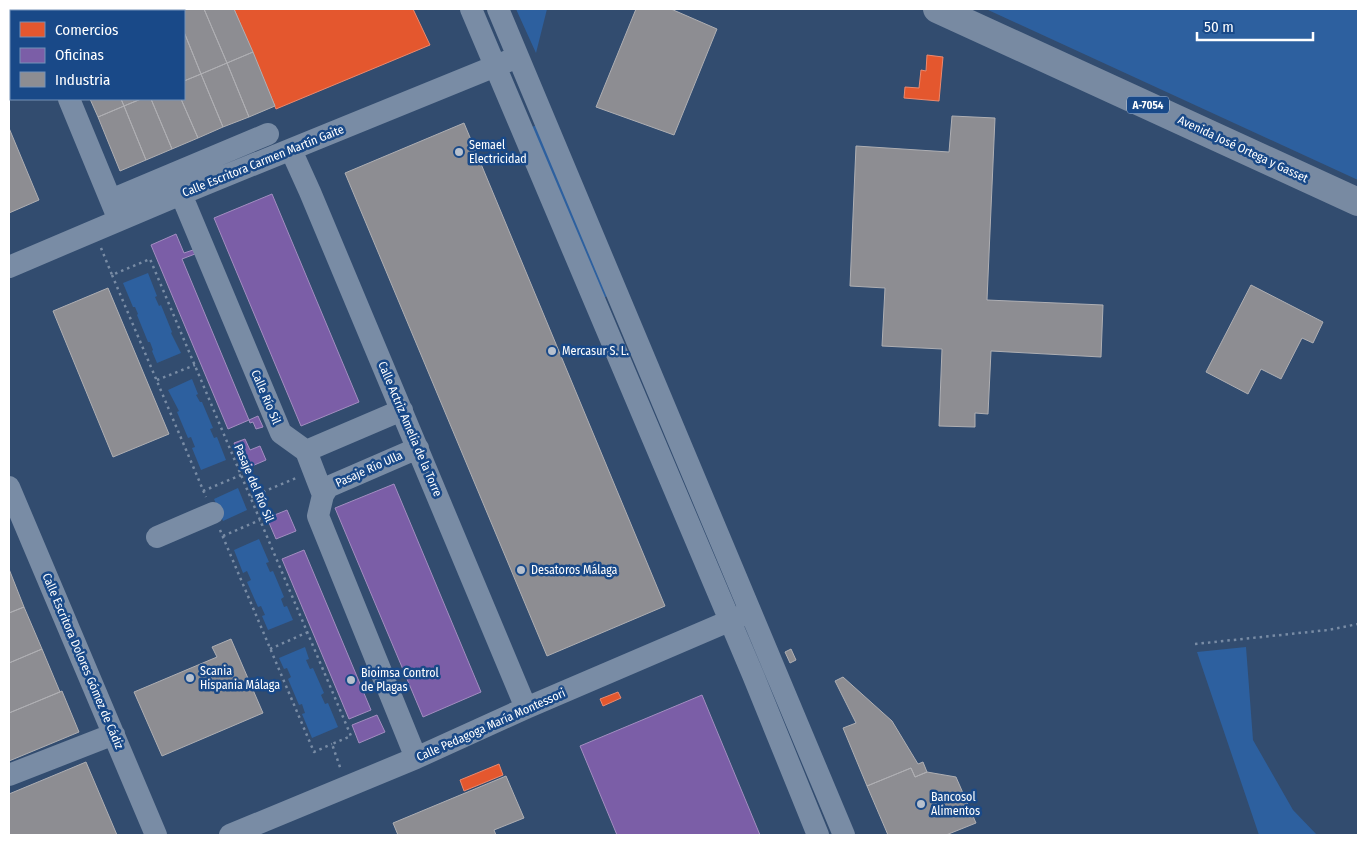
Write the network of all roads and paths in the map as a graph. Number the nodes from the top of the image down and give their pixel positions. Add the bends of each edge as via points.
1 (471, 9) edge
2 (498, 9) edge
3 (937, 9) edge
4 (518, 57) junction
5 (496, 66) junction
6 (69, 100) edge
7 (268, 134) dead end
8 (291, 150) junction
9 (181, 194) junction
10 (111, 200) junction
11 (1358, 202) edge
12 (120, 221) junction
13 (94, 231) junction
14 (9, 267) edge
15 (195, 365) junction
16 (157, 380) dead end
17 (402, 410) junction
18 (418, 448) junction
19 (310, 461) junction
20 (241, 475) junction
21 (9, 487) edge
22 (204, 491) dead end
23 (324, 495) junction
24 (250, 497) junction
25 (213, 513) dead end
26 (260, 520) junction
27 (223, 536) dead end
28 (157, 537) dead end
29 (751, 611) junction
30 (729, 622) junction
31 (1358, 624) edge
32 (308, 632) junction
33 (1195, 644) dead end
34 (270, 649) dead end
35 (526, 708) junction
36 (114, 734) junction
37 (416, 758) junction
38 (9, 775) edge
39 (346, 786) junction
40 (156, 835) edge
41 (230, 835) edge
42 (818, 835) edge
43 (844, 835) edge

1 - 5 street
2 - 4 street
3 - 11 main road, Avenida José Ortega y Gasset / A-7054
4 - 5 street, Calle Escritora Carmen Martín Gaite
4 - 29 street
5 - 8 street, Calle Escritora Carmen Martín Gaite
5 - 30 street
6 - 10 street
7 - 10 street
8 - 9 street, Calle Escritora Carmen Martín Gaite
8 - 17 street, Calle Actriz Amelia de la Torre
9 - 12 street, Calle Escritora Carmen Martín Gaite
9 - 19 street, Calle Río Sil via 281,433
10 - 12 street
12 - 13 street, Calle Escritora Carmen Martín Gaite
13 - 14 street, Calle Escritora Carmen Martín Gaite
13 - 15 path, Pasaje del Río Sil via 112,275 150,259
15 - 16 path
15 - 20 path, Pasaje del Río Sil
17 - 18 street, Calle Actriz Amelia de la Torre
17 - 19 street
18 - 23 street, Pasaje Río Ulla via 328,487
18 - 35 street, Calle Actriz Amelia de la Torre
19 - 23 street
19 - 24 path
20 - 22 path
20 - 24 path, Pasaje del Río Sil
21 - 36 street, Calle Escritora Dolores Gómez de Cádiz
23 - 37 street via 318,516
24 - 26 path, Pasaje del Río Sil
25 - 28 street
26 - 27 path
26 - 32 path, Pasaje del Río Sil
29 - 30 street, Calle Pedagoga María Montessori
29 - 43 street
30 - 35 street, Calle Pedagoga María Montessori
30 - 42 street
31 - 33 path
32 - 34 path
32 - 39 path, Pasaje del Río Sil via 351,736 332,744
35 - 37 street, Calle Pedagoga María Montessori
36 - 38 street
36 - 40 street, Calle Escritora Dolores Gómez de Cádiz
37 - 39 street, Calle Pedagoga María Montessori
39 - 41 street, Calle Pedagoga María Montessori

